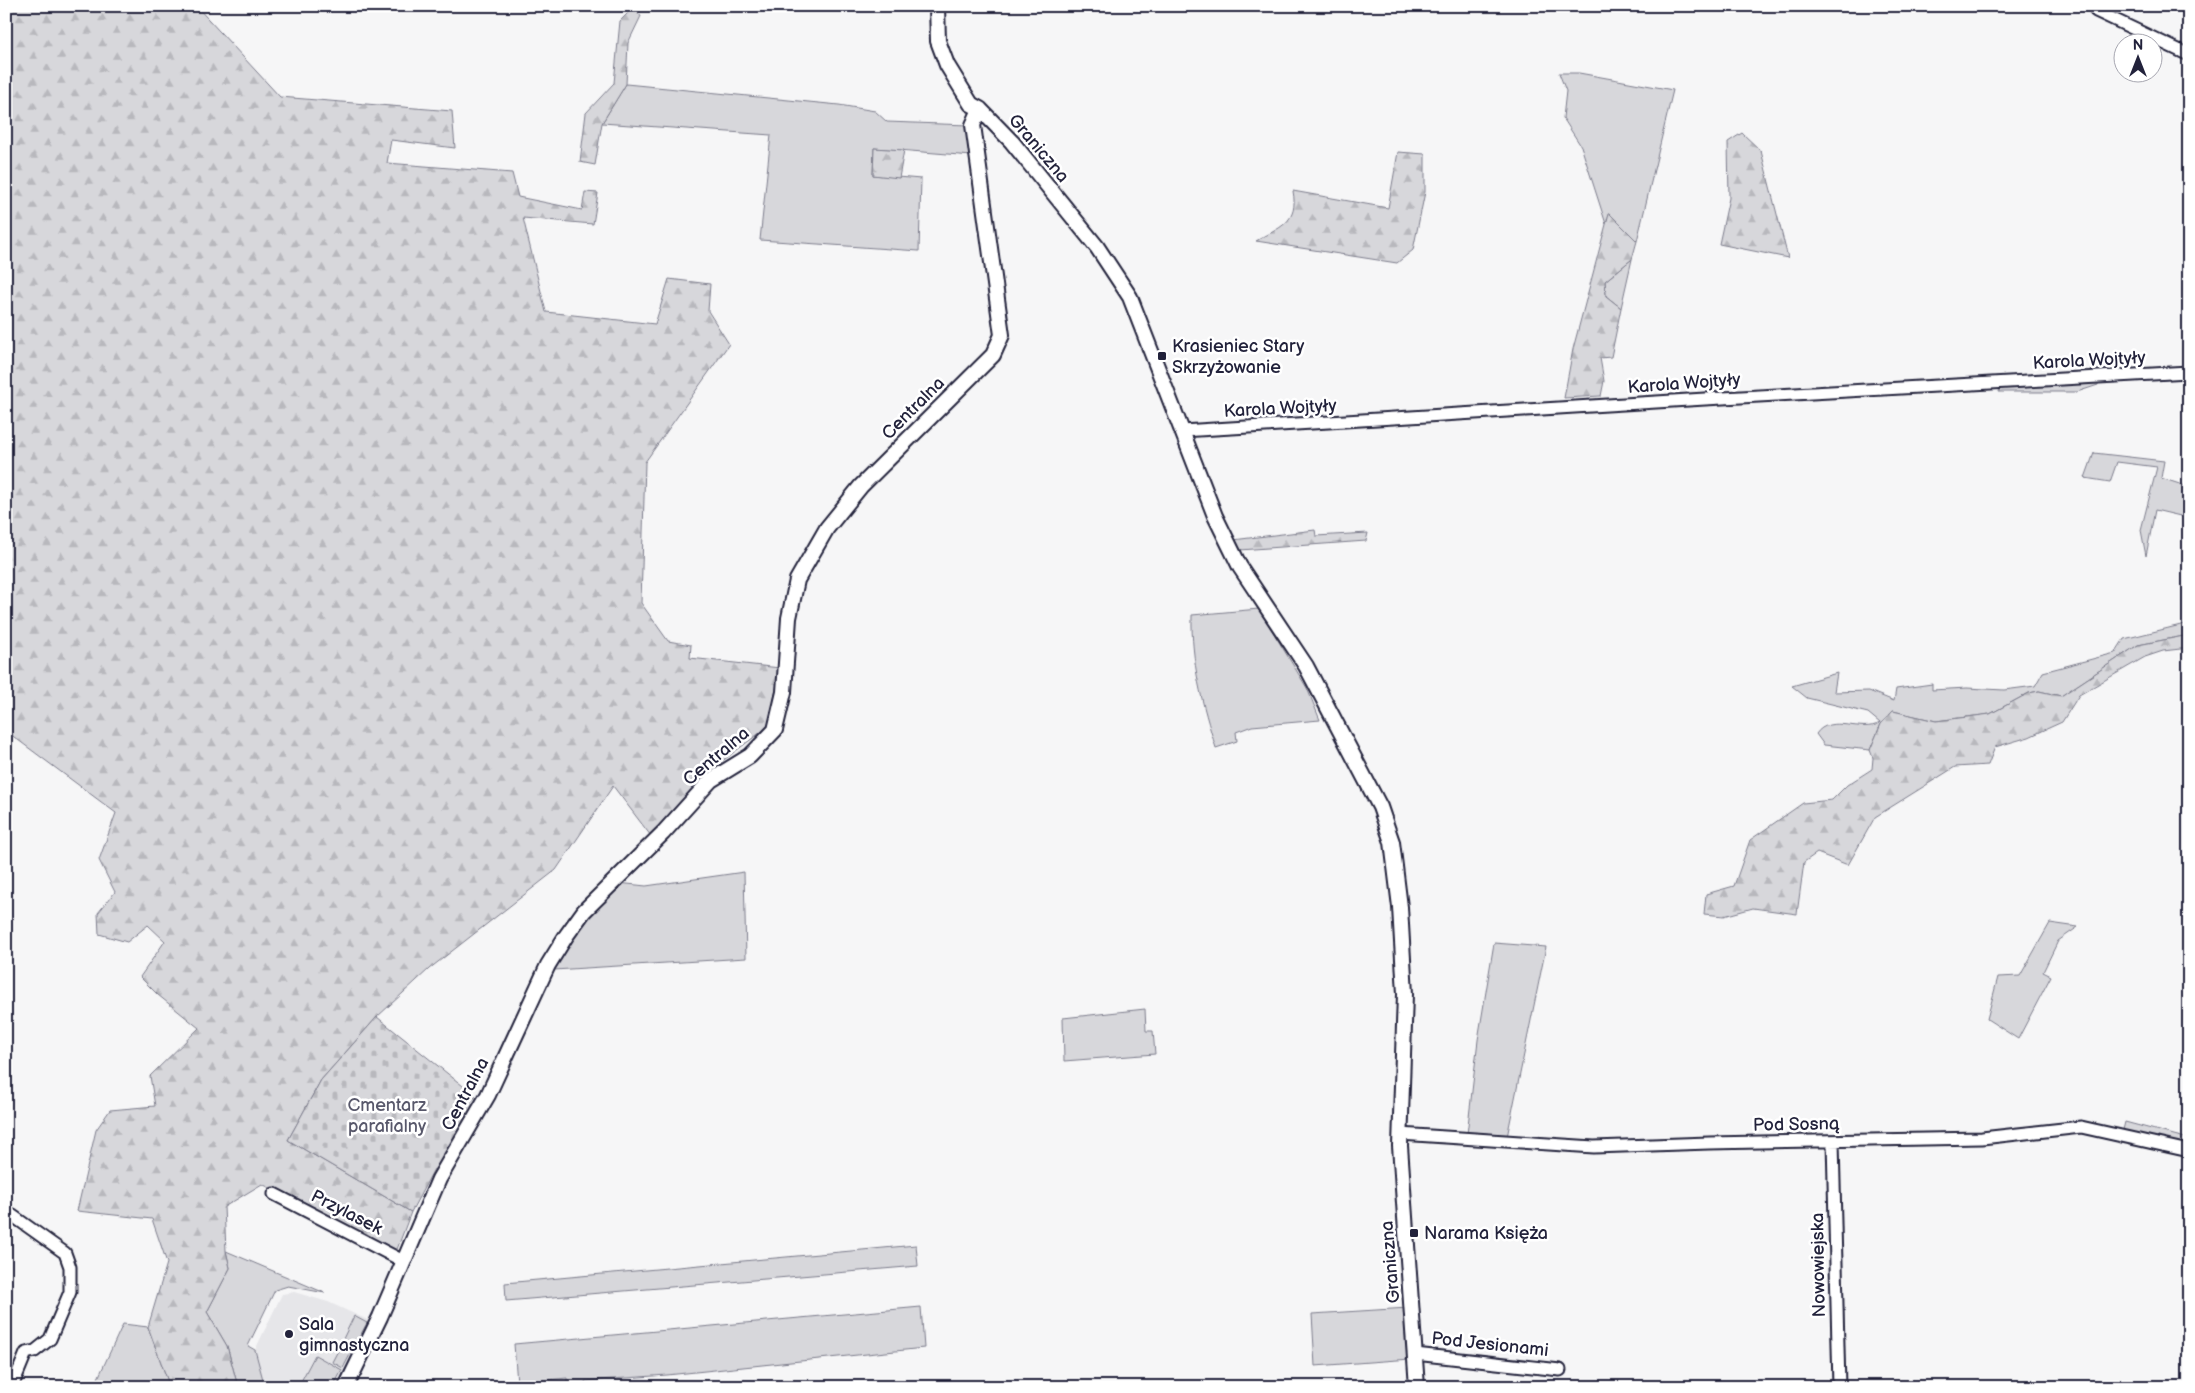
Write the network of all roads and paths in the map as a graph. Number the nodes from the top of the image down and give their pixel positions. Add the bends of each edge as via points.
1 (937, 6) edge
2 (2096, 11) dead end
3 (2189, 55) edge
4 (980, 109) junction
5 (2189, 372) edge
6 (1182, 432) junction
7 (1400, 1134) junction
8 (1833, 1141) junction
9 (2189, 1150) edge
10 (274, 1194) dead end
11 (6, 1211) edge
12 (403, 1261) junction
13 (1415, 1354) junction
14 (1560, 1370) dead end
15 (12, 1387) edge
16 (346, 1387) edge
17 (1417, 1387) edge
18 (1839, 1387) edge

1 - 4 street, Graniczna via 938,41 948,65 971,104
2 - 3 street
4 - 6 street, Graniczna via 1012,142 1097,247 1130,297
4 - 12 street, Centralna via 973,125 1002,335 993,355 861,486 827,528 797,580 789,618 784,692 775,730 750,756 711,780 584,911 566,936 548,965 488,1095 439,1179
5 - 6 street, Karola Wojtyły via 1705,398
6 - 7 street, Graniczna via 1215,516 1240,567 1306,666 1380,807 1392,842 1405,994
7 - 8 street, Pod Sosną via 1594,1147
7 - 13 street, Graniczna
8 - 9 street, Pod Sosną via 1982,1138 2081,1127
8 - 18 street, Nowowiejska
10 - 12 street, Przylasek
11 - 15 street via 65,1253 70,1267 70,1292 50,1340 35,1351 26,1353
12 - 16 street, Centralna
13 - 14 street, Pod Jesionami
13 - 17 street, Graniczna

